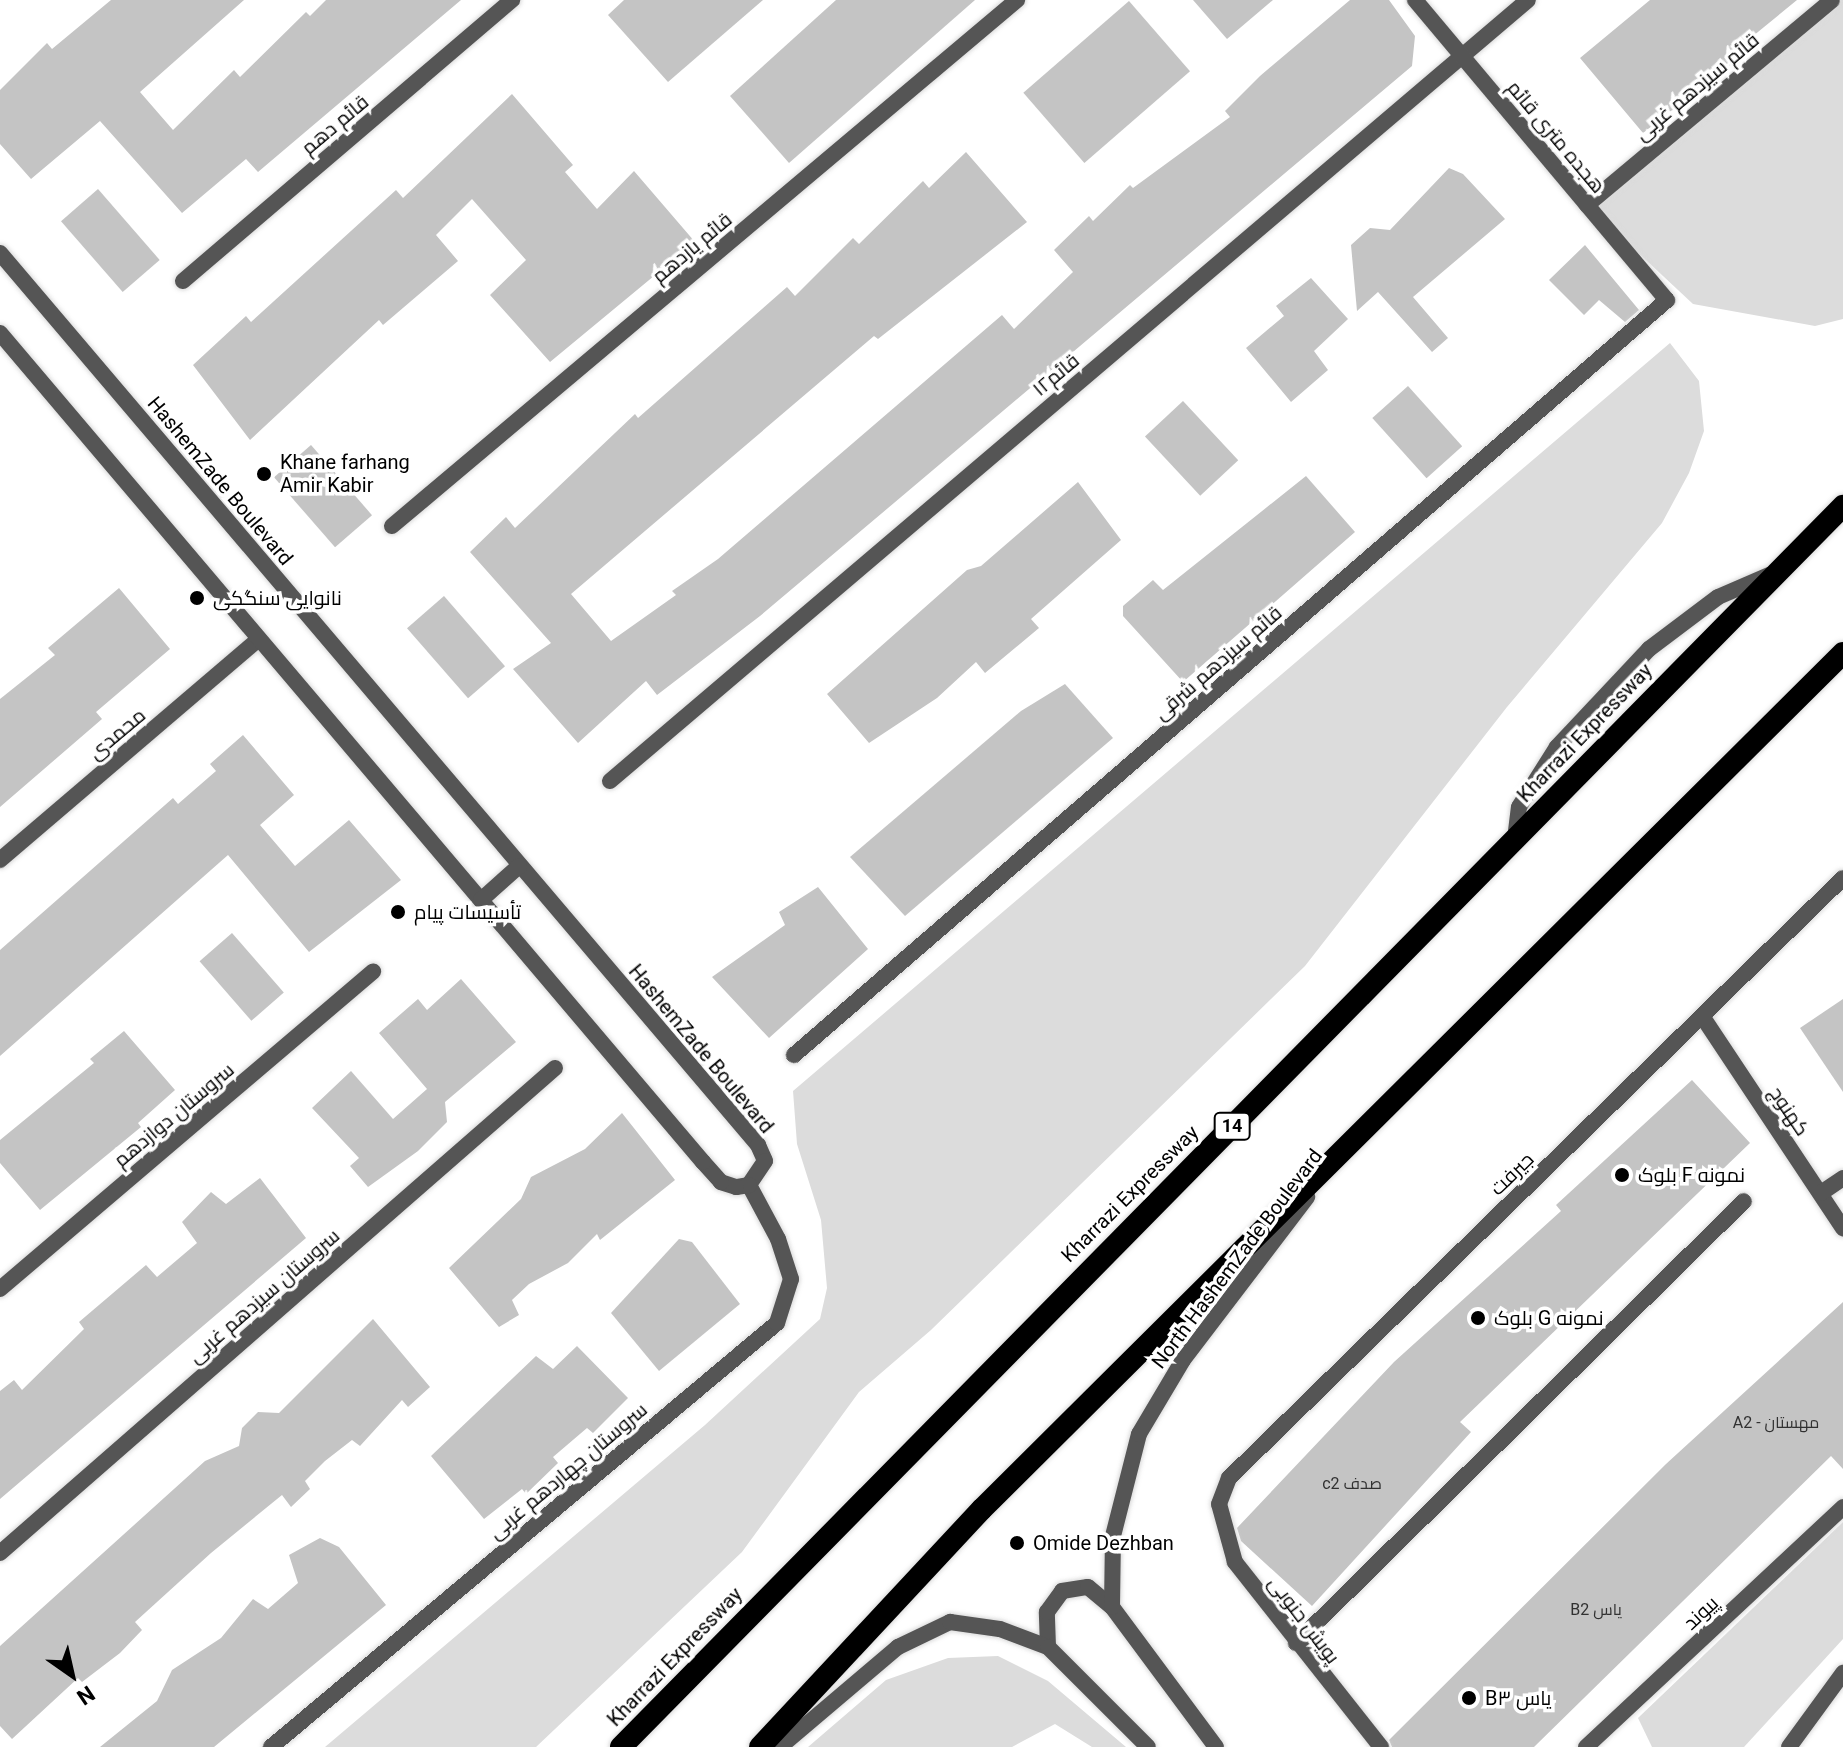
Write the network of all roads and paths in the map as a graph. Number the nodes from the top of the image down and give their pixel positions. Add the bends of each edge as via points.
1 (512, 0) edge
2 (1017, 0) edge
3 (1415, 0) edge
4 (1528, 0) edge
5 (1832, 0) edge
6 (1462, 56) junction
7 (1587, 205) junction
8 (0, 253) edge
9 (183, 281) dead end
10 (1667, 300) joint
11 (0, 333) edge
12 (1843, 506) edge
13 (392, 526) dead end
14 (1774, 573) junction
15 (259, 639) junction
16 (1843, 653) edge
17 (610, 781) dead end
18 (1515, 839) junction
19 (0, 860) edge
20 (519, 866) junction
21 (1843, 878) edge
22 (481, 900) junction
23 (373, 971) dead end
24 (1702, 1016) junction
25 (794, 1055) dead end
26 (555, 1068) dead end
27 (1353, 1138) junction
28 (1843, 1178) edge
29 (749, 1185) junction
30 (1821, 1193) junction
31 (1744, 1201) dead end
32 (1843, 1228) edge
33 (0, 1289) edge
34 (1219, 1504) joint
35 (1843, 1507) edge
36 (0, 1553) edge
37 (1112, 1607) junction
38 (1296, 1643) junction
39 (1048, 1647) junction
40 (1843, 1673) edge
41 (271, 1747) edge
42 (621, 1747) edge
43 (760, 1747) edge
44 (780, 1747) edge
45 (1148, 1747) edge
46 (1216, 1747) edge
47 (1381, 1747) edge
48 (1586, 1747) edge
49 (1789, 1747) edge

1 - 9 street, قائم دهم
2 - 13 street, قائم یازدهم
3 - 6 street, هجده متری قائم
4 - 6 street, قائم۱۲
5 - 7 street, قائم سیزدهم غربی
6 - 7 street, هجده متری قائم
6 - 17 street, قائم۱۲
7 - 10 street, هجده متری قائم
8 - 20 street, HashemZade Boulevard
10 - 25 street, قائم سیزدهم شرقی
11 - 15 street
12 - 14 highway, Kharrazi Expressway / 14
14 - 18 highway, Kharrazi Expressway / 14
14 - 18 street via 1718,597 1649,649 1557,747 1519,807
15 - 19 street, محمدی
15 - 22 street
16 - 27 highway
18 - 42 highway, Kharrazi Expressway / 14
20 - 22 street
20 - 29 street, HashemZade Boulevard via 758,1145 765,1161
21 - 24 street, جيرفت
22 - 29 street via 721,1182
23 - 33 street, سروستان دوازدهم
24 - 30 street, كهنوج
24 - 34 street, جيرفت via 1229,1478
26 - 36 street, سروستان سیزدهم غربی
27 - 37 street, North HashemZade Boulevard via 1183,1360 1139,1434 1113,1536
27 - 43 highway via 982,1509
28 - 30 street
29 - 41 street, سروستان چهاردهم غربی via 778,1239 791,1279 777,1323
30 - 32 street, كهنوج
31 - 38 street
34 - 38 street, پویش جنوبی via 1235,1562
35 - 48 street, پیوند
37 - 39 street via 1088,1587 1062,1591 1047,1612
37 - 46 street
38 - 47 street, پویش جنوبی
39 - 44 street via 1000,1629 950,1622 898,1647
39 - 45 street
40 - 49 street

